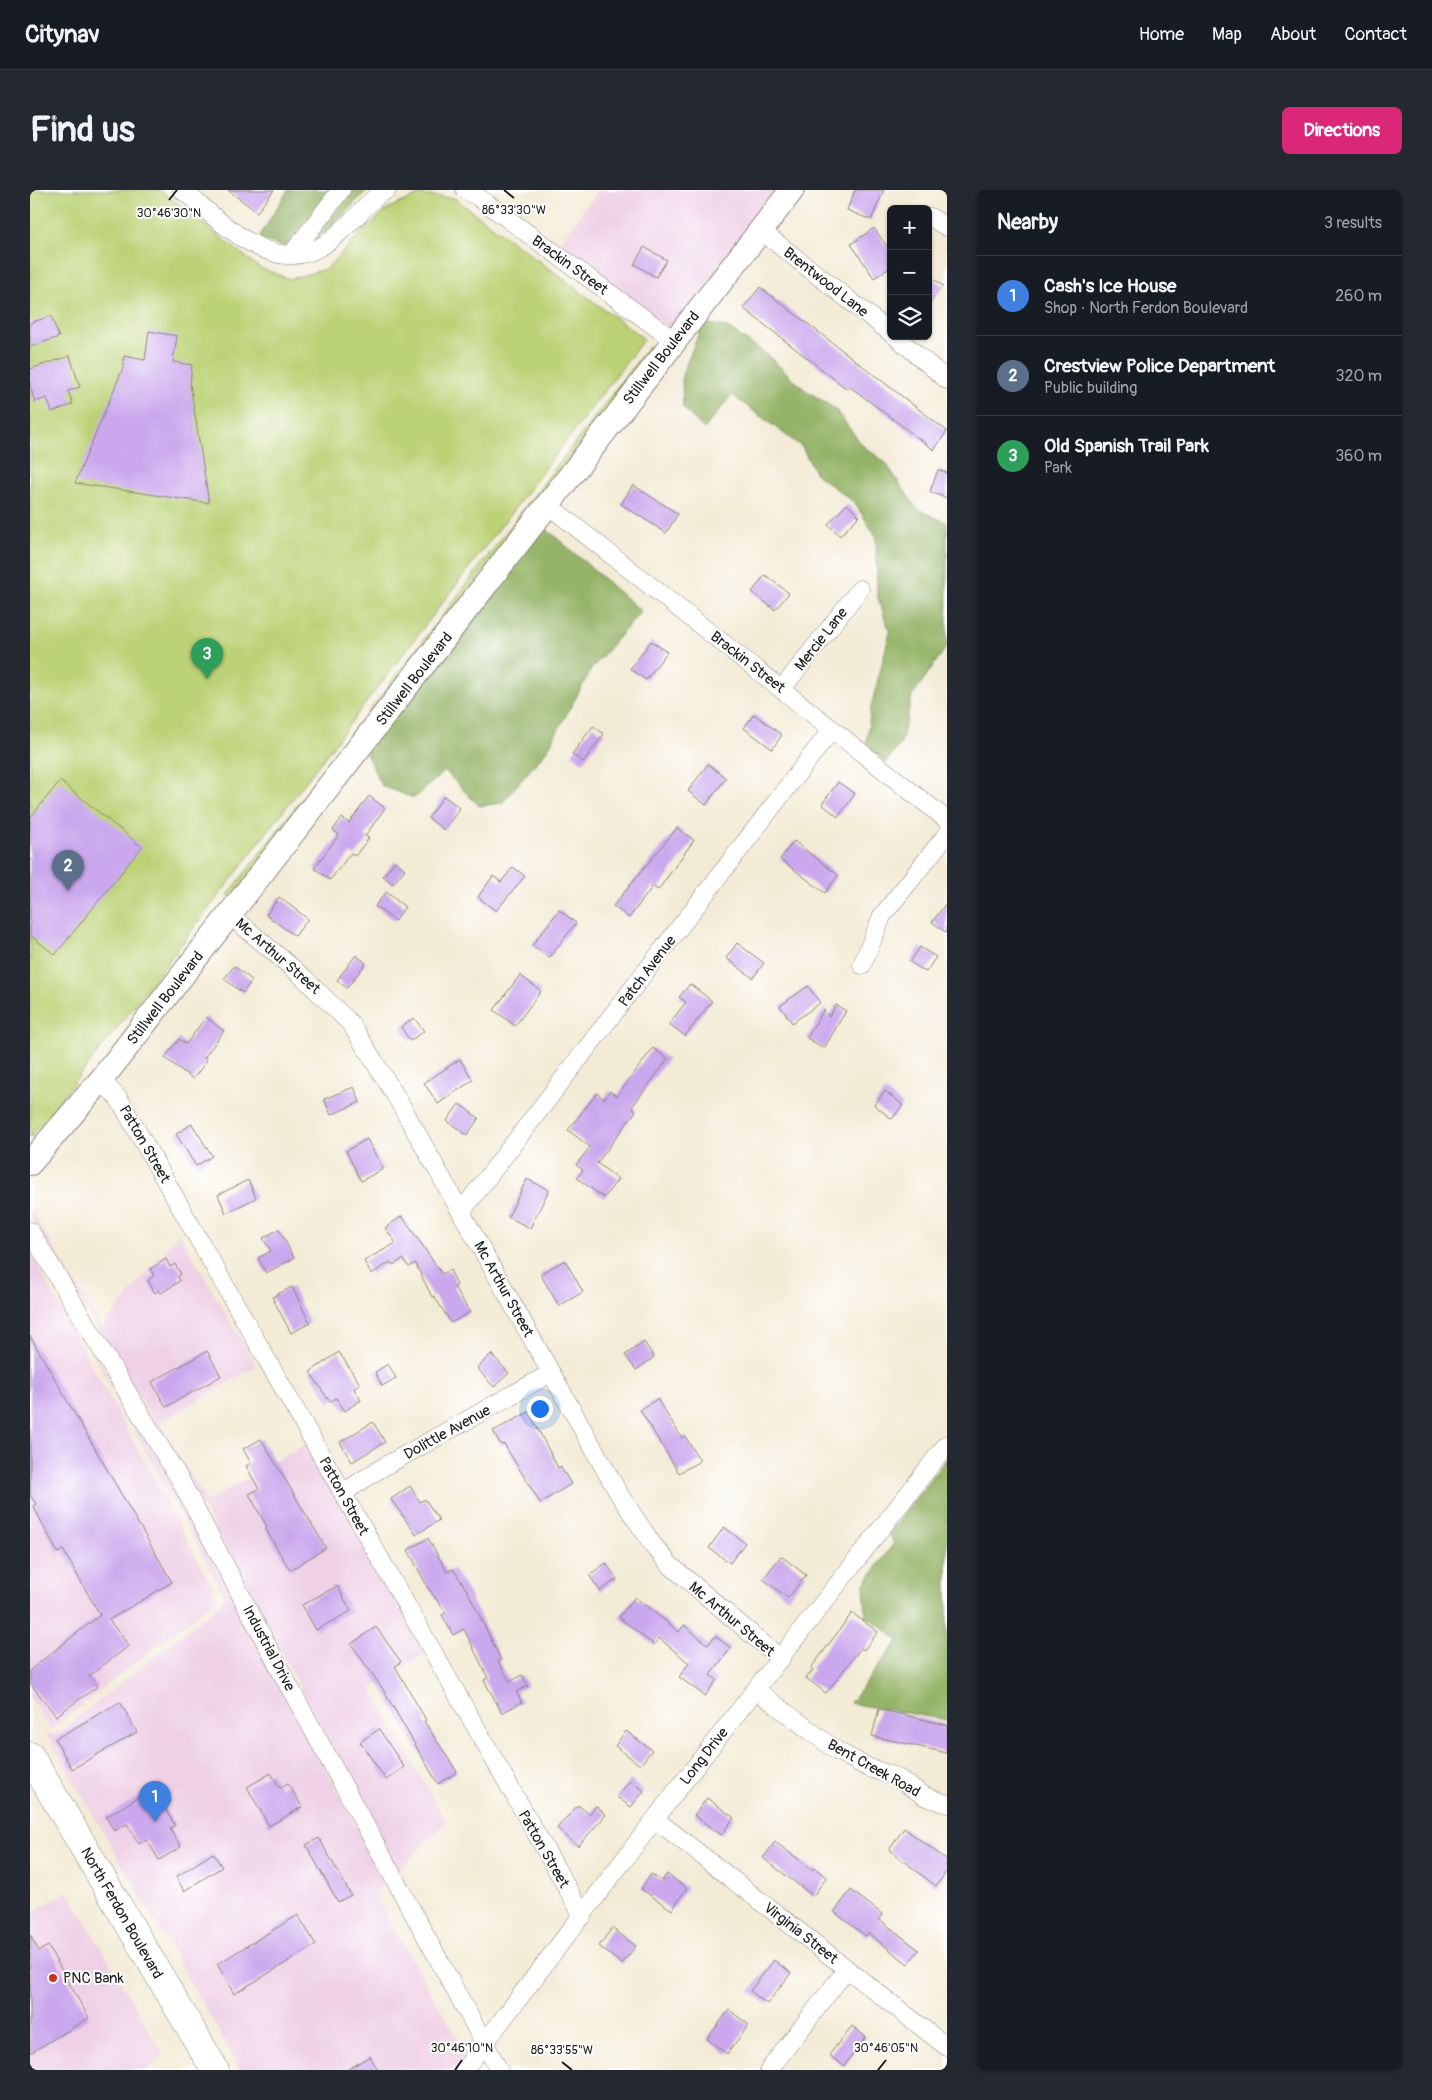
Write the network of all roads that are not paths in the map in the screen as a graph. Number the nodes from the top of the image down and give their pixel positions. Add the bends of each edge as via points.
1 (182, 190) edge
2 (341, 190) edge
3 (387, 190) edge
4 (465, 190) edge
5 (792, 190) edge
6 (932, 218) edge
7 (947, 227) edge
8 (760, 230) junction
9 (291, 255) junction
10 (887, 330) edge
11 (900, 340) edge
12 (674, 341) junction
13 (947, 380) edge
14 (548, 505) junction
15 (860, 589) dead end
16 (782, 689) junction
17 (832, 728) junction
18 (947, 820) edge
19 (947, 834) edge
20 (230, 915) junction
21 (862, 965) dead end
22 (101, 1080) junction
23 (30, 1163) edge
24 (461, 1212) junction
25 (30, 1231) edge
26 (551, 1373) junction
27 (947, 1444) edge
28 (343, 1493) junction
29 (780, 1659) junction
30 (756, 1690) junction
31 (30, 1756) edge
32 (947, 1804) edge
33 (655, 1819) junction
34 (582, 1916) junction
35 (847, 1970) junction
36 (484, 2044) junction
37 (947, 2048) edge
38 (215, 2070) edge
39 (464, 2070) edge
40 (499, 2070) edge
41 (769, 2070) edge

1 - 9 street via 252,244 268,252
2 - 9 street
3 - 9 street via 325,244
4 - 12 street, Brackin Street
5 - 8 street, Stillwell Boulevard
6 - 7 street
8 - 10 street, Brentwood Lane
8 - 12 street, Stillwell Boulevard
11 - 13 street
12 - 14 street, Stillwell Boulevard
14 - 16 street, Brackin Street
14 - 20 street, Stillwell Boulevard
15 - 16 street, Mercie Lane
16 - 17 street, Brackin Street
17 - 18 street, Brackin Street
17 - 24 street, Patch Avenue
19 - 21 street via 882,916
20 - 22 street, Stillwell Boulevard
20 - 24 street, Mc Arthur Street via 314,987 351,1024
22 - 23 street, Stillwell Boulevard
22 - 28 street, Patton Street via 119,1099
24 - 26 street, Mc Arthur Street
25 - 36 street, Industrial Drive via 179,1478 293,1695
26 - 28 street, Dolittle Avenue
26 - 29 street, Mc Arthur Street via 619,1494 653,1545 682,1576
27 - 29 street, Long Drive
28 - 34 street, Patton Street
29 - 30 street, Long Drive
30 - 32 street, Bent Creek Road via 843,1754 896,1777 926,1797
30 - 33 street, Long Drive
31 - 38 main road, North Ferdon Boulevard
33 - 34 street, Long Drive
33 - 35 street, Virginia Street
34 - 36 street, Long Drive
35 - 37 street, Virginia Street
35 - 41 street
36 - 39 street, Long Drive
36 - 40 street, Industrial Drive

